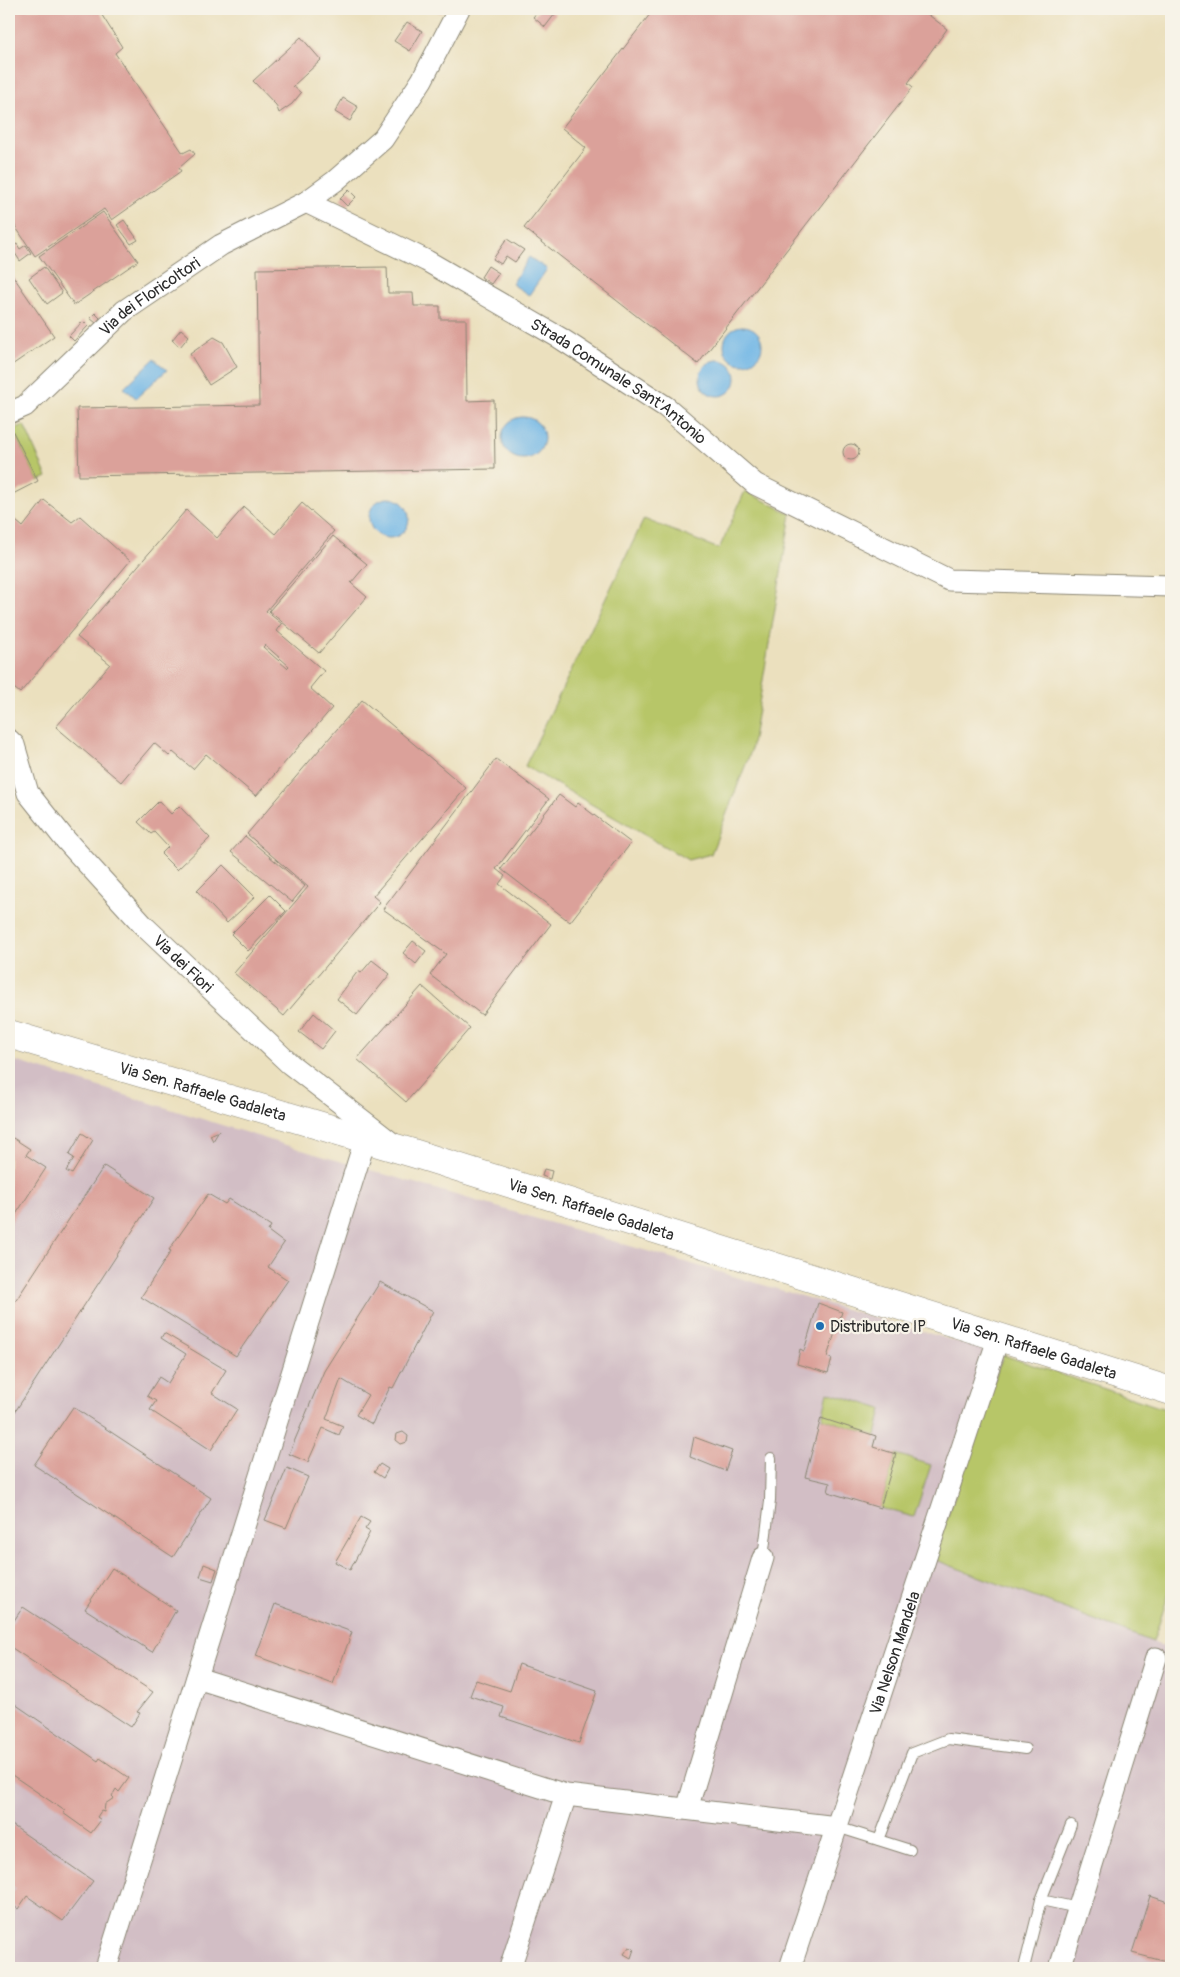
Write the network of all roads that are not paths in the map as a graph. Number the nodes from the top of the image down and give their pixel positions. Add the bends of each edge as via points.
1 (459, 9) edge
2 (306, 202) junction
3 (9, 413) edge
4 (1171, 586) edge
5 (9, 740) edge
6 (9, 1034) edge
7 (365, 1140) junction
8 (401, 1150) junction
9 (999, 1336) junction
10 (1171, 1390) edge
11 (770, 1458) dead end
12 (763, 1558) joint
13 (1156, 1658) dead end
14 (197, 1678) junction
15 (1025, 1750) dead end
16 (566, 1795) junction
17 (687, 1809) junction
18 (1071, 1825) dead end
19 (837, 1827) junction
20 (879, 1840) junction
21 (910, 1850) dead end
22 (1041, 1900) junction
23 (1078, 1908) junction
24 (106, 1968) edge
25 (510, 1968) edge
26 (790, 1968) edge
27 (1024, 1968) edge
28 (1060, 1968) edge

1 - 2 street via 422,80 383,139
2 - 3 street, Via dei Floricoltori via 220,246 124,311 25,406
2 - 4 street, Strada Comunale Sant'Antonio via 427,260 560,338 666,408 755,484 949,580
5 - 8 street, Via dei Fiori via 14,746 28,793 63,837 144,926 290,1064
6 - 7 main road, Via Sen. Raffaele Gadaleta
7 - 8 main road, Via Sen. Raffaele Gadaleta
7 - 14 street
8 - 9 main road, Via Sen. Raffaele Gadaleta
9 - 10 main road, Via Sen. Raffaele Gadaleta
9 - 19 street, Via Nelson Mandela
11 - 12 lane via 770,1501
12 - 17 street
13 - 23 street
14 - 16 street
14 - 24 street
15 - 20 lane via 948,1739 912,1753
16 - 17 street
16 - 25 street
17 - 19 street
18 - 22 lane
19 - 20 lane
19 - 26 street, Via Nelson Mandela
20 - 21 lane
22 - 23 lane
22 - 27 lane
23 - 28 street

